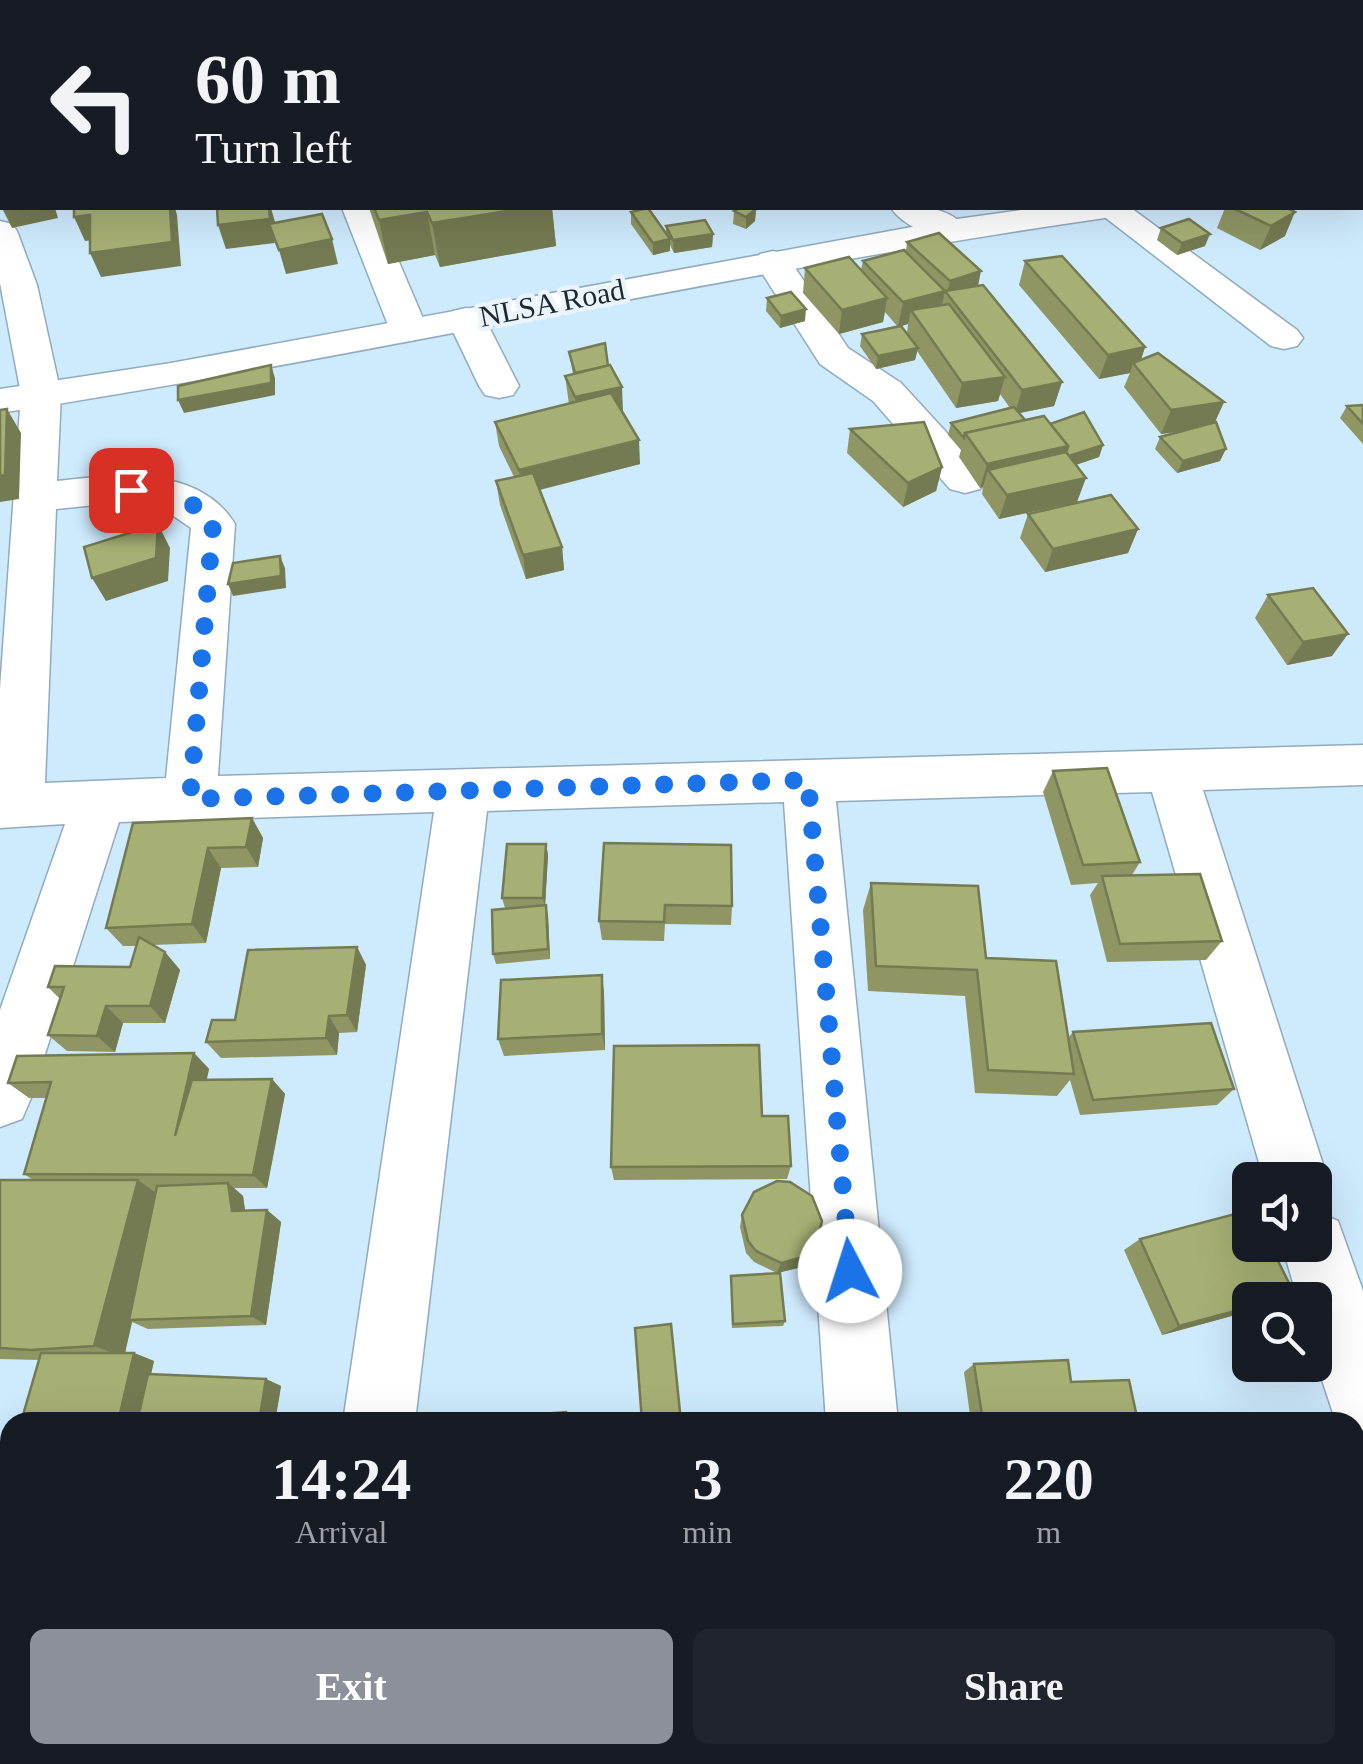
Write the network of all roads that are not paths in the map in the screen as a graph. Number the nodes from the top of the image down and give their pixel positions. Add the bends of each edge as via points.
1 (360, 210) edge
2 (912, 210) edge
3 (1093, 210) edge
4 (1110, 210) edge
5 (950, 230) junction
6 (0, 232) edge
7 (772, 262) junction
8 (474, 308) junction
9 (409, 330) junction
10 (1284, 338) dead end
11 (499, 386) dead end
12 (20, 398) edge
13 (965, 479) dead end
14 (35, 497) junction
15 (1363, 764) edge
16 (1172, 769) junction
17 (808, 780) junction
18 (463, 792) junction
19 (190, 799) junction
20 (99, 801) junction
21 (9, 806) edge
22 (0, 1098) edge
23 (1291, 1162) edge
24 (1320, 1262) edge
25 (1363, 1402) edge
26 (380, 1412) edge
27 (861, 1412) edge

1 - 9 street
2 - 5 street
3 - 5 street, NLSA Road
4 - 10 street
5 - 7 street, NLSA Road
6 - 12 street via 19,285
7 - 8 street, NLSA Road
7 - 13 street via 834,356 887,392
8 - 9 street, NLSA Road
8 - 11 street
9 - 12 street, NLSA Road
12 - 14 street
14 - 19 street via 131,490 177,495 200,507 213,524
14 - 21 street
15 - 16 street
16 - 17 street
16 - 23 street
17 - 18 street
17 - 27 street
18 - 19 street
18 - 26 street
19 - 20 street
20 - 21 street
20 - 22 street
24 - 25 street

